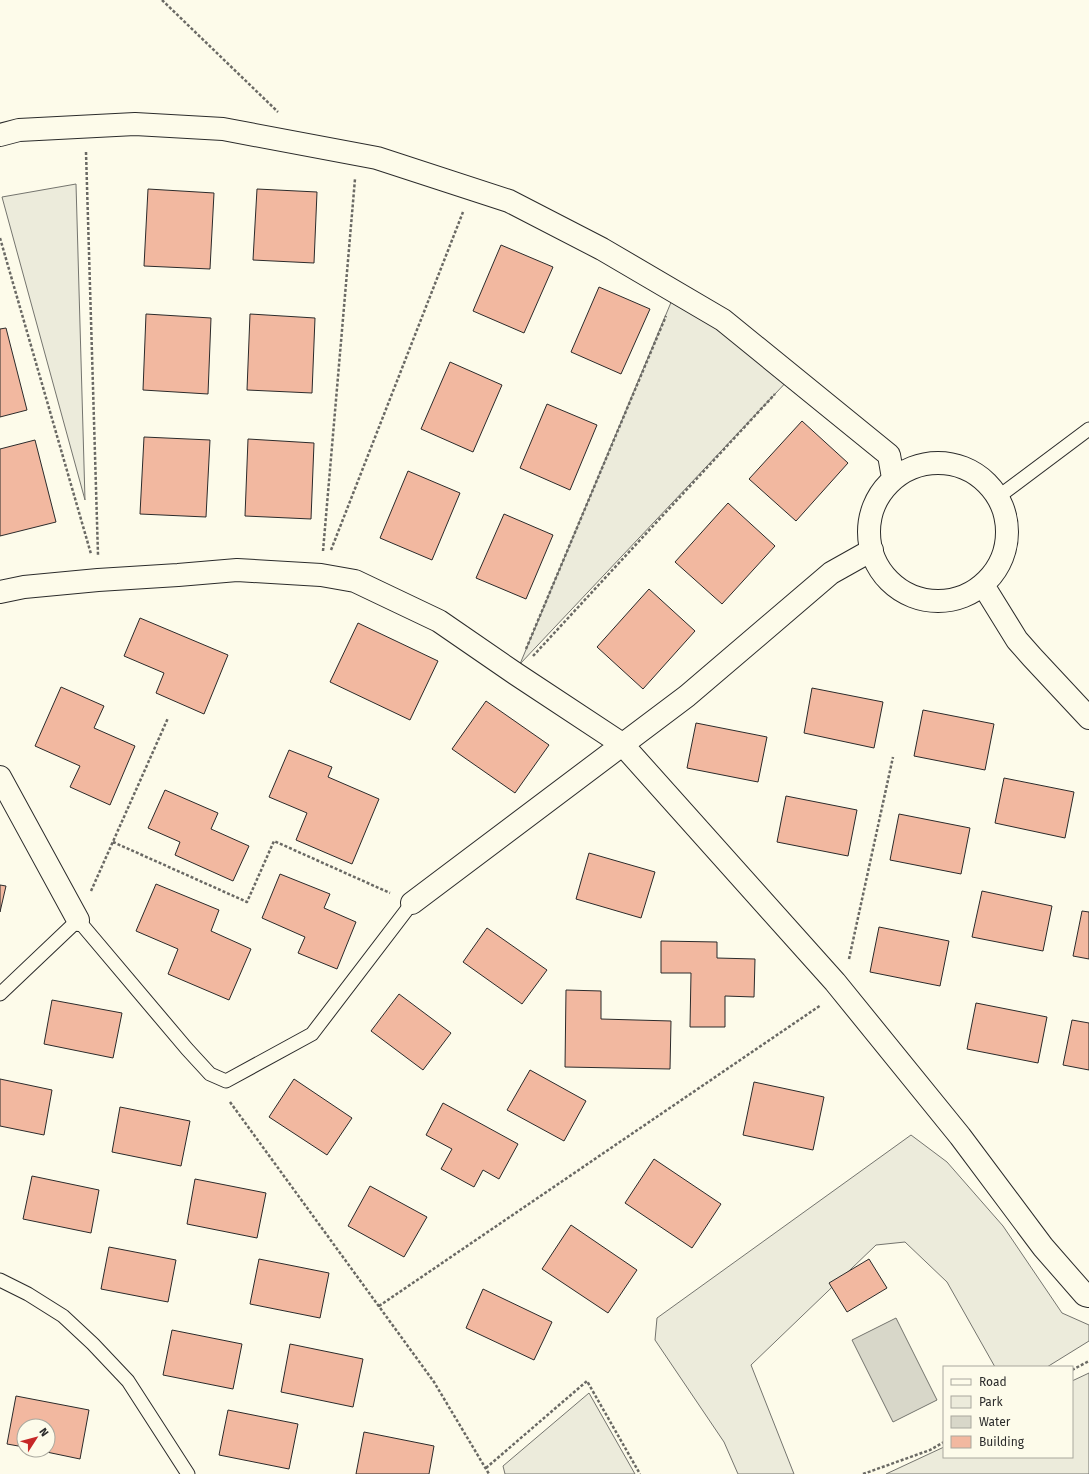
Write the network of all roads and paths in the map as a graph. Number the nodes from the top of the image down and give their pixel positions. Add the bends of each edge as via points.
1 (162, 0) edge
2 (280, 114) dead end
3 (86, 127) junction
4 (0, 135) edge
5 (357, 154) junction
6 (472, 189) junction
7 (0, 238) edge
8 (676, 292) junction
9 (792, 376) junction
10 (1089, 429) edge
11 (893, 478) junction
12 (998, 497) junction
13 (872, 550) junction
14 (321, 575) junction
15 (98, 580) junction
16 (983, 585) junction
17 (0, 592) edge
18 (516, 674) junction
19 (168, 718) dead end
20 (1089, 718) edge
21 (622, 744) junction
22 (893, 757) dead end
23 (0, 777) edge
24 (113, 842) junction
25 (412, 903) junction
26 (78, 920) junction
27 (842, 991) junction
28 (0, 994) edge
29 (210, 1074) junction
30 (0, 1280) edge
31 (1089, 1296) edge
32 (379, 1306) junction
33 (1089, 1361) edge
34 (1073, 1369) edge
35 (943, 1443) edge
36 (486, 1468) junction
37 (188, 1474) edge
38 (489, 1474) edge
39 (640, 1474) edge
40 (863, 1474) edge

1 - 2 path
3 - 4 street via 19,130
3 - 5 street via 135,124 223,129
3 - 15 path
5 - 6 street
5 - 14 path
6 - 8 street via 509,201 602,249
6 - 14 path
7 - 15 path
8 - 9 street via 723,320
8 - 18 path
9 - 11 street via 889,455
9 - 18 path
10 - 12 lane
11 - 12 street via 914,466 938,462 961,466 982,479
11 - 13 street via 878,496 870,519 869,540
12 - 16 street via 1006,520 1006,544 998,566
13 - 16 street via 875,560 887,578 904,592 923,599 944,601 965,596
13 - 21 street via 831,573 687,696
14 - 15 street via 237,570
14 - 18 street via 355,581 439,621
15 - 17 street via 24,587
16 - 20 street via 1017,640
18 - 21 street
19 - 24 path
21 - 25 street
21 - 27 street
22 - 27 path
23 - 26 street
24 - 25 path via 248,902 274,841
24 - 26 path
25 - 29 lane via 312,1034 226,1081
26 - 28 lane
26 - 29 lane
27 - 31 street via 960,1136 1043,1247
27 - 32 path
29 - 32 path
30 - 37 lane via 62,1316 93,1344 128,1381
32 - 36 path via 434,1382
33 - 34 path
35 - 40 path via 930,1450
36 - 38 path
36 - 39 path via 587,1381

